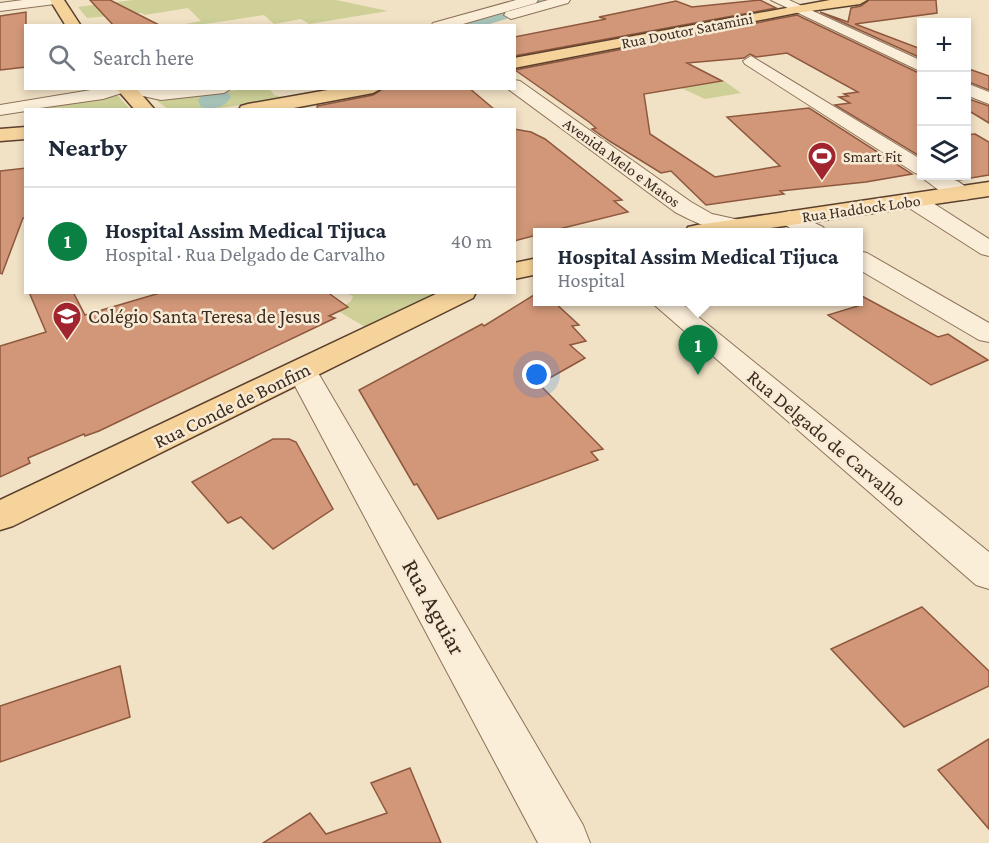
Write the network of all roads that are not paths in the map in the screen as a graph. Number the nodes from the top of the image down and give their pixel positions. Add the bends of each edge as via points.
1 (56, 0) edge
2 (531, 0) edge
3 (563, 0) edge
4 (778, 0) edge
5 (860, 0) edge
6 (0, 7) edge
7 (796, 9) junction
8 (73, 24) edge
9 (445, 24) edge
10 (479, 24) edge
11 (751, 61) dead end
12 (516, 63) edge
13 (917, 66) edge
14 (516, 86) edge
15 (118, 90) edge
16 (127, 90) edge
17 (135, 90) edge
18 (209, 90) edge
19 (277, 90) edge
20 (363, 90) edge
21 (504, 90) edge
22 (971, 90) edge
23 (316, 99) junction
24 (989, 99) edge
25 (144, 108) edge
26 (260, 108) edge
27 (6, 109) edge
28 (24, 133) edge
29 (0, 135) edge
30 (917, 166) edge
31 (938, 180) edge
32 (989, 189) edge
33 (961, 194) junction
34 (914, 201) junction
35 (790, 218) junction
36 (736, 226) junction
37 (678, 228) edge
38 (723, 228) edge
39 (808, 228) edge
40 (989, 249) edge
41 (863, 261) edge
42 (533, 267) edge
43 (516, 271) edge
44 (459, 294) edge
45 (669, 306) edge
46 (989, 334) edge
47 (302, 371) junction
48 (0, 516) edge
49 (989, 574) edge
50 (565, 843) edge

1 - 6 street
1 - 8 main road
2 - 9 street
3 - 10 street
4 - 7 street
5 - 7 main road, Rua Doutor Satamini
7 - 12 main road, Rua Doutor Satamini
7 - 13 street
11 - 30 street
14 - 36 street, Avenida Melo e Matos via 683,207 705,219
15 - 27 street
16 - 25 main road
17 - 18 street via 161,95
19 - 23 main road via 292,98
20 - 23 main road
21 - 37 street, Avenida Melo e Matos via 665,210 680,223
22 - 24 street
23 - 26 main road
28 - 29 main road
31 - 33 street
32 - 33 main road, Rua Haddock Lobo
33 - 34 main road, Rua Haddock Lobo
34 - 35 main road, Rua Haddock Lobo
34 - 40 street
35 - 36 main road, Rua Haddock Lobo
35 - 39 street
36 - 38 main road, Rua Haddock Lobo
41 - 46 street
42 - 43 main road
44 - 47 main road, Rua Conde de Bonfim
45 - 49 street, Rua Delgado de Carvalho
47 - 48 main road, Rua Conde de Bonfim
47 - 50 street, Rua Aguiar

